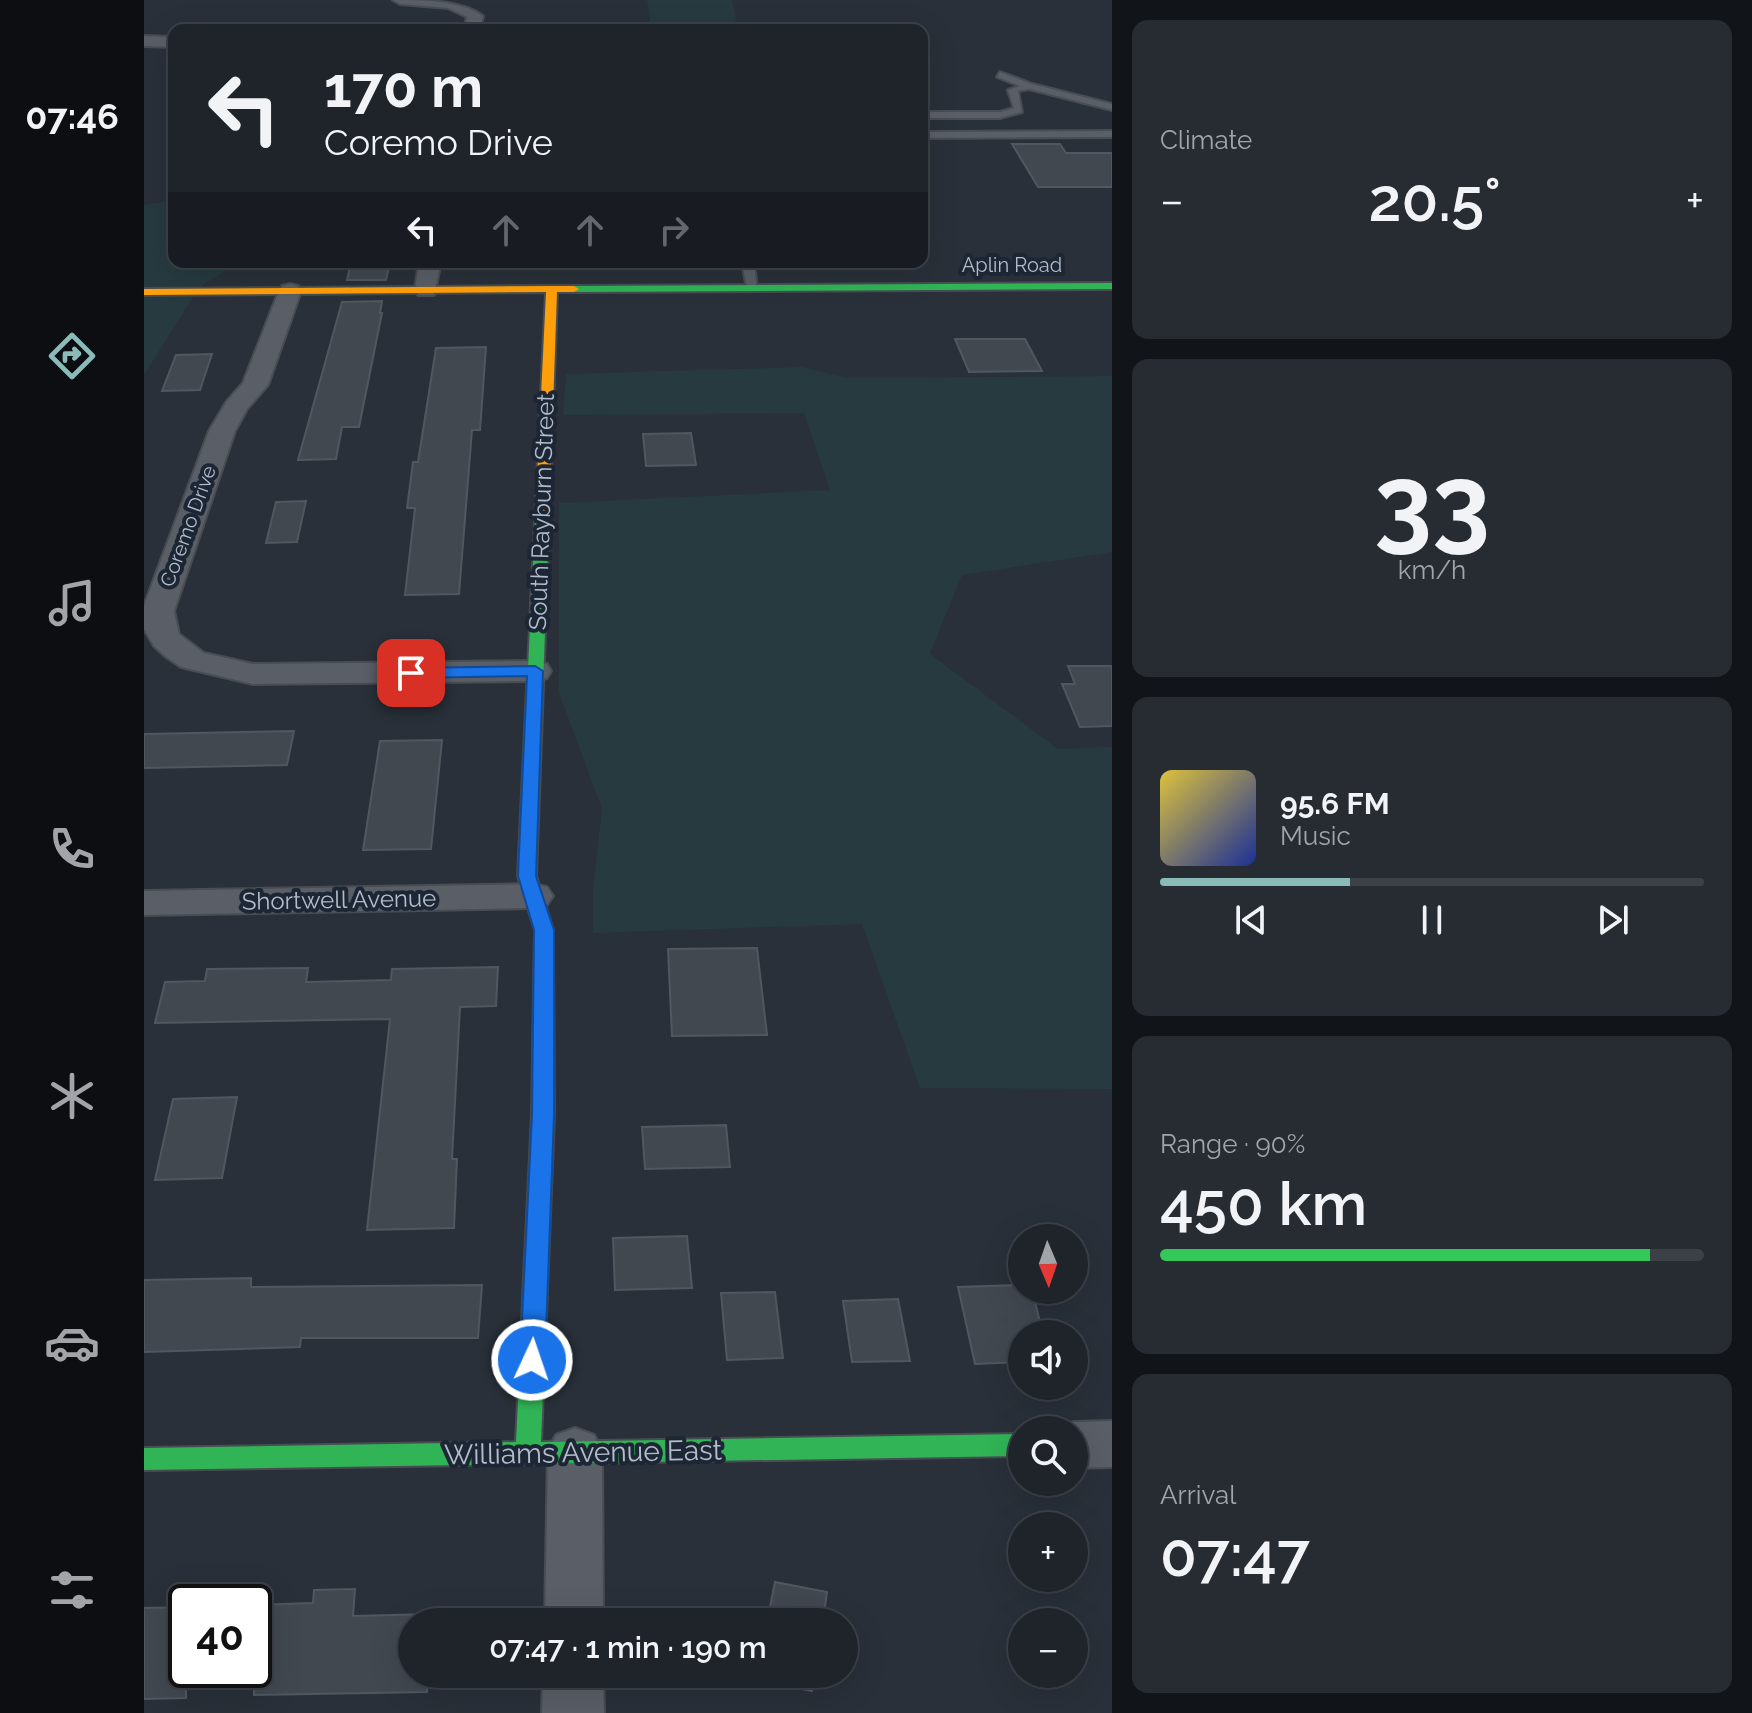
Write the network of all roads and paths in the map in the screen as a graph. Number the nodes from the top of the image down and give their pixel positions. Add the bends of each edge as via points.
1 (400, 0) edge
2 (481, 0) edge
3 (456, 6) junction
4 (473, 24) edge
5 (144, 41) edge
6 (168, 42) edge
7 (1000, 75) dead end
8 (1029, 86) junction
9 (1112, 107) edge
10 (928, 115) edge
11 (1112, 134) edge
12 (928, 135) edge
13 (429, 268) edge
14 (749, 268) edge
15 (1112, 286) edge
16 (753, 288) junction
17 (552, 289) junction
18 (426, 290) junction
19 (290, 291) junction
20 (144, 292) edge
21 (535, 671) junction
22 (533, 896) junction
23 (144, 903) edge
24 (1112, 1444) edge
25 (1008, 1445) edge
26 (1088, 1445) edge
27 (552, 1452) junction
28 (144, 1459) edge
29 (572, 1608) edge
30 (573, 1688) edge
31 (573, 1713) edge

1 - 3 street
2 - 3 street
3 - 4 street via 474,14
5 - 6 street
7 - 8 lane
8 - 9 lane
8 - 10 lane via 1013,90 1019,110
11 - 12 lane
13 - 18 street
14 - 16 lane
15 - 16 street, Aplin Road
16 - 17 street, Aplin Road
17 - 18 street, Aplin Road
17 - 21 street, South Rayburn Street
18 - 19 street, Aplin Road
19 - 20 street, Aplin Road
19 - 21 street, Coremo Drive via 255,385 222,431 158,611 165,639 193,660 253,674
21 - 22 street, South Rayburn Street via 527,876
22 - 23 street, Shortwell Avenue
22 - 27 street, South Rayburn Street via 544,930
24 - 26 street
25 - 27 street, Williams Avenue East
27 - 28 street, Williams Avenue East
27 - 29 street, South Rayburn Street
30 - 31 street

